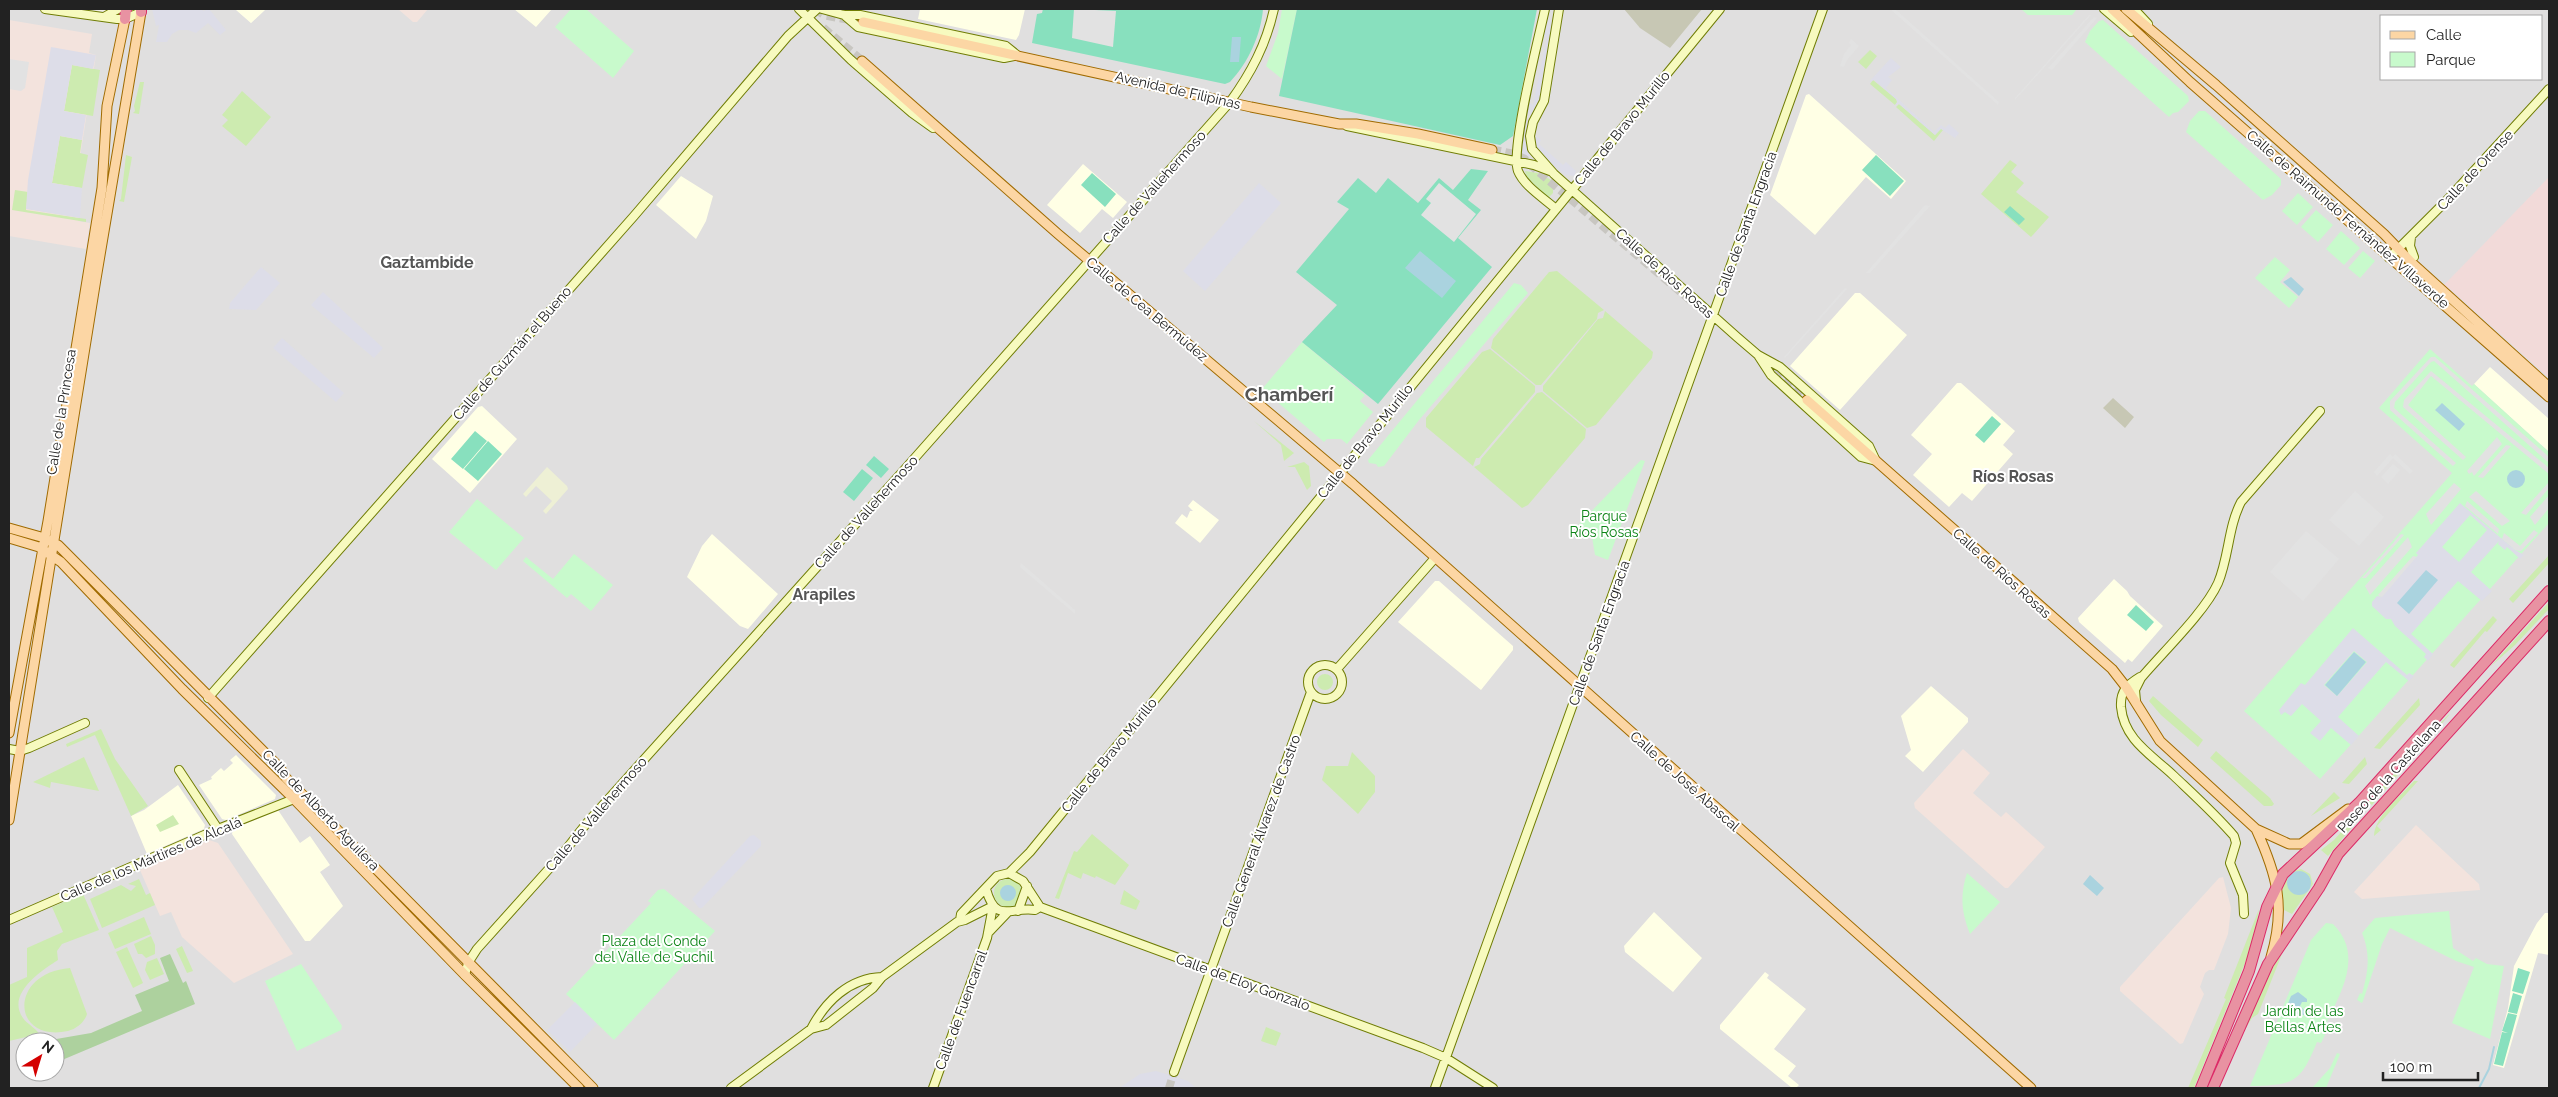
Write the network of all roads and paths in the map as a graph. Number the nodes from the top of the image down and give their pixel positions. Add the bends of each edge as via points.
1 (45, 9) edge
2 (118, 9) edge
3 (799, 9) edge
4 (817, 9) edge
5 (822, 9) edge
6 (1274, 9) edge
7 (1545, 9) edge
8 (1559, 9) edge
9 (1720, 9) edge
10 (1823, 9) edge
11 (2104, 9) edge
12 (2112, 9) edge
13 (2126, 9) edge
14 (2134, 9) edge
15 (141, 10) edge
16 (126, 14) edge
17 (844, 15) junction
18 (102, 18) junction
19 (808, 19) junction
20 (862, 22) tunnel mouth
21 (2156, 33) junction
22 (2146, 42) junction
23 (1018, 56) junction
24 (862, 61) tunnel mouth
25 (2549, 89) edge
26 (1230, 102) junction
27 (1339, 124) junction
28 (955, 143) junction
29 (1492, 150) tunnel mouth
30 (1516, 163) junction
31 (1554, 174) junction
32 (1572, 189) junction
33 (1556, 209) junction
34 (2411, 237) junction
35 (2399, 248) junction
36 (2388, 258) junction
37 (2414, 258) dead end
38 (1089, 260) junction
39 (1713, 316) junction
40 (1758, 355) junction
41 (2531, 376) junction
42 (2549, 387) edge
43 (2549, 397) edge
44 (1807, 400) tunnel mouth
45 (2320, 411) dead end
46 (1876, 461) junction
47 (1340, 473) junction
48 (9, 528) edge
49 (9, 538) edge
50 (45, 538) junction
51 (54, 542) junction
52 (42, 549) junction
53 (51, 554) junction
54 (1435, 558) junction
55 (2549, 591) edge
56 (2549, 621) edge
57 (1337, 669) junction
58 (2144, 674) junction
59 (2126, 686) junction
60 (1580, 688) junction
61 (1311, 692) junction
62 (208, 698) junction
63 (2136, 700) junction
64 (85, 723) dead end
65 (9, 733) edge
66 (9, 750) edge
67 (20, 751) junction
68 (179, 770) dead end
69 (294, 799) junction
70 (2359, 803) junction
71 (9, 820) edge
72 (218, 829) junction
73 (2256, 829) junction
74 (1009, 873) junction
75 (2277, 884) junction
76 (1027, 886) junction
77 (986, 889) junction
78 (993, 906) junction
79 (1040, 907) junction
80 (1018, 911) junction
81 (1007, 914) junction
82 (2244, 914) dead end
83 (9, 920) edge
84 (960, 920) junction
85 (988, 933) junction
86 (468, 963) junction
87 (2268, 964) junction
88 (1210, 970) junction
89 (465, 975) junction
90 (882, 977) junction
91 (811, 1029) junction
92 (1446, 1058) junction
93 (1174, 1072) tunnel mouth
94 (579, 1088) edge
95 (593, 1088) edge
96 (731, 1088) edge
97 (933, 1088) edge
98 (1435, 1088) edge
99 (1493, 1088) edge
100 (2031, 1088) edge
101 (2201, 1088) edge
102 (2213, 1088) edge

1 - 18 street
2 - 18 street
3 - 19 street, Calle de Cea Bermúdez
4 - 19 street, Calle de Guzmán el Bueno
5 - 17 street, Avenida de Filipinas
6 - 26 street, Calle de Vallehermoso via 1262,51
7 - 30 street via 1524,106
8 - 31 street via 1544,103 1531,128 1530,140 1532,149
9 - 32 street, Calle de Bravo Murillo
10 - 39 street, Calle de Santa Engracia
11 - 22 street, Calle de Raimundo Fernández Villaverde
12 - 22 main road, Calle de Raimundo Fernández Villaverde
13 - 21 main road, Calle de Raimundo Fernández Villaverde
14 - 21 street, Calle de Raimundo Fernández Villaverde
15 - 16 street
15 - 51 main road, Calle de la Princesa
16 - 18 street
16 - 50 main road, Calle de la Princesa via 107,106 102,188
17 - 23 street, Avenida de Filipinas via 860,15 1006,46
17 - 23 street, Avenida de Filipinas via 858,27 1004,58
19 - 28 street, Calle de Cea Bermúdez via 912,113
19 - 62 street, Calle de Guzmán el Bueno via 793,31 628,223
20 - 23 main road, Avenida de Filipinas
21 - 35 main road, Calle de Raimundo Fernández Villaverde
22 - 36 main road, Calle de Raimundo Fernández Villaverde
23 - 26 main road, Avenida de Filipinas
24 - 28 main road, Calle de Cea Bermúdez
25 - 34 street, Calle de Orense
26 - 27 main road, Avenida de Filipinas
26 - 38 street, Calle de Vallehermoso
27 - 29 main road, Avenida de Filipinas via 1392,130
27 - 30 street, Avenida de Filipinas
28 - 38 main road, Calle de Cea Bermúdez
30 - 31 street, Avenida de Filipinas via 1542,167
30 - 33 street via 1522,178
31 - 32 street, Calle de Ríos Rosas
32 - 33 street, Calle de Bravo Murillo
32 - 39 street, Calle de Ríos Rosas
33 - 47 street, Calle de Bravo Murillo
34 - 35 street, Calle de Orense
34 - 37 street, Calle de Raimundo Fernández Villaverde
35 - 36 street, Calle de Orense
35 - 41 main road, Calle de Raimundo Fernández Villaverde
36 - 41 main road, Calle de Raimundo Fernández Villaverde
38 - 47 main road, Calle de Cea Bermúdez
38 - 86 street, Calle de Vallehermoso via 650,751 481,944
39 - 40 street, Calle de Ríos Rosas
39 - 60 street, Calle de Santa Engracia
40 - 46 street, Calle de Ríos Rosas via 1779,366 1870,446
40 - 46 street, Calle de Ríos Rosas via 1772,377 1852,449 1863,458
41 - 42 main road, Calle de Raimundo Fernández Villaverde
41 - 43 main road, Calle de Raimundo Fernández Villaverde
44 - 46 main road, Calle de Ríos Rosas
45 - 58 street via 2241,502 2233,520 2228,554 2211,597
46 - 59 main road, Calle de Ríos Rosas via 2112,669
47 - 54 main road, Calle de José Abascal
47 - 74 street, Calle de Bravo Murillo via 1030,852
48 - 50 main road, Calle de Alberto Aguilera
49 - 52 main road, Calle de Alberto Aguilera
50 - 51 main road, Calle de Alberto Aguilera
50 - 52 main road, Calle de la Princesa
51 - 53 main road, Calle de la Princesa
51 - 62 main road, Calle de Alberto Aguilera
52 - 53 main road, Calle de Alberto Aguilera
52 - 65 main road, Calle de la Princesa
53 - 67 main road, Calle de la Princesa
53 - 69 main road, Calle de Alberto Aguilera
54 - 57 street
54 - 60 main road, Calle de José Abascal
55 - 70 highway, Paseo de la Castellana
56 - 87 highway, Paseo de la Castellana via 2338,854
57 - 61 street via 1325,665 1313,670 1308,680
57 - 61 street via 1343,684 1338,695 1327,700
58 - 59 street
58 - 63 street via 2137,684
59 - 63 main road, Calle de Ríos Rosas
59 - 82 street via 2121,700 2124,723 2134,741 2236,840 2230,863 2240,887
60 - 92 street, Calle de Santa Engracia
60 - 100 main road, Calle de José Abascal
61 - 88 street, Calle General Álvarez de Castro
62 - 86 main road, Calle de Alberto Aguilera
63 - 73 main road, Calle de Ríos Rosas via 2160,742
64 - 67 street
66 - 67 street
67 - 71 main road, Calle de la Princesa
68 - 72 street
69 - 72 street, Calle de los Mártires de Alcalá
69 - 89 main road, Calle de Alberto Aguilera
70 - 73 main road, Paseo de la Castellana via 2301,844 2289,844
70 - 75 highway, Paseo de la Castellana via 2283,874
72 - 83 street, Calle de los Mártires de Alcalá
73 - 75 main road, Paseo de la Castellana
74 - 76 street via 1019,876
74 - 77 street via 997,876
75 - 87 main road, Paseo de la Castellana via 2279,920
75 - 101 highway, Paseo de la Castellana via 2267,907 2250,972
76 - 79 street
76 - 80 street
77 - 78 street
77 - 84 street via 961,914
78 - 81 street
78 - 84 street
78 - 85 street, Calle de Fuencarral
79 - 80 street
79 - 88 street, Calle de Eloy Gonzalo
80 - 81 street
81 - 85 street, Calle de Fuencarral
84 - 90 street
85 - 97 street, Calle de Fuencarral
86 - 89 street
86 - 95 main road, Calle de Alberto Aguilera
87 - 102 highway, Paseo de la Castellana
88 - 92 street, Calle de Eloy Gonzalo
88 - 93 street, Calle General Álvarez de Castro
89 - 94 main road, Calle de Alberto Aguilera
90 - 91 street via 826,1025
90 - 91 street via 840,991 819,1014
91 - 96 street
92 - 98 street, Calle de Santa Engracia
92 - 99 street, Calle de Eloy Gonzalo

